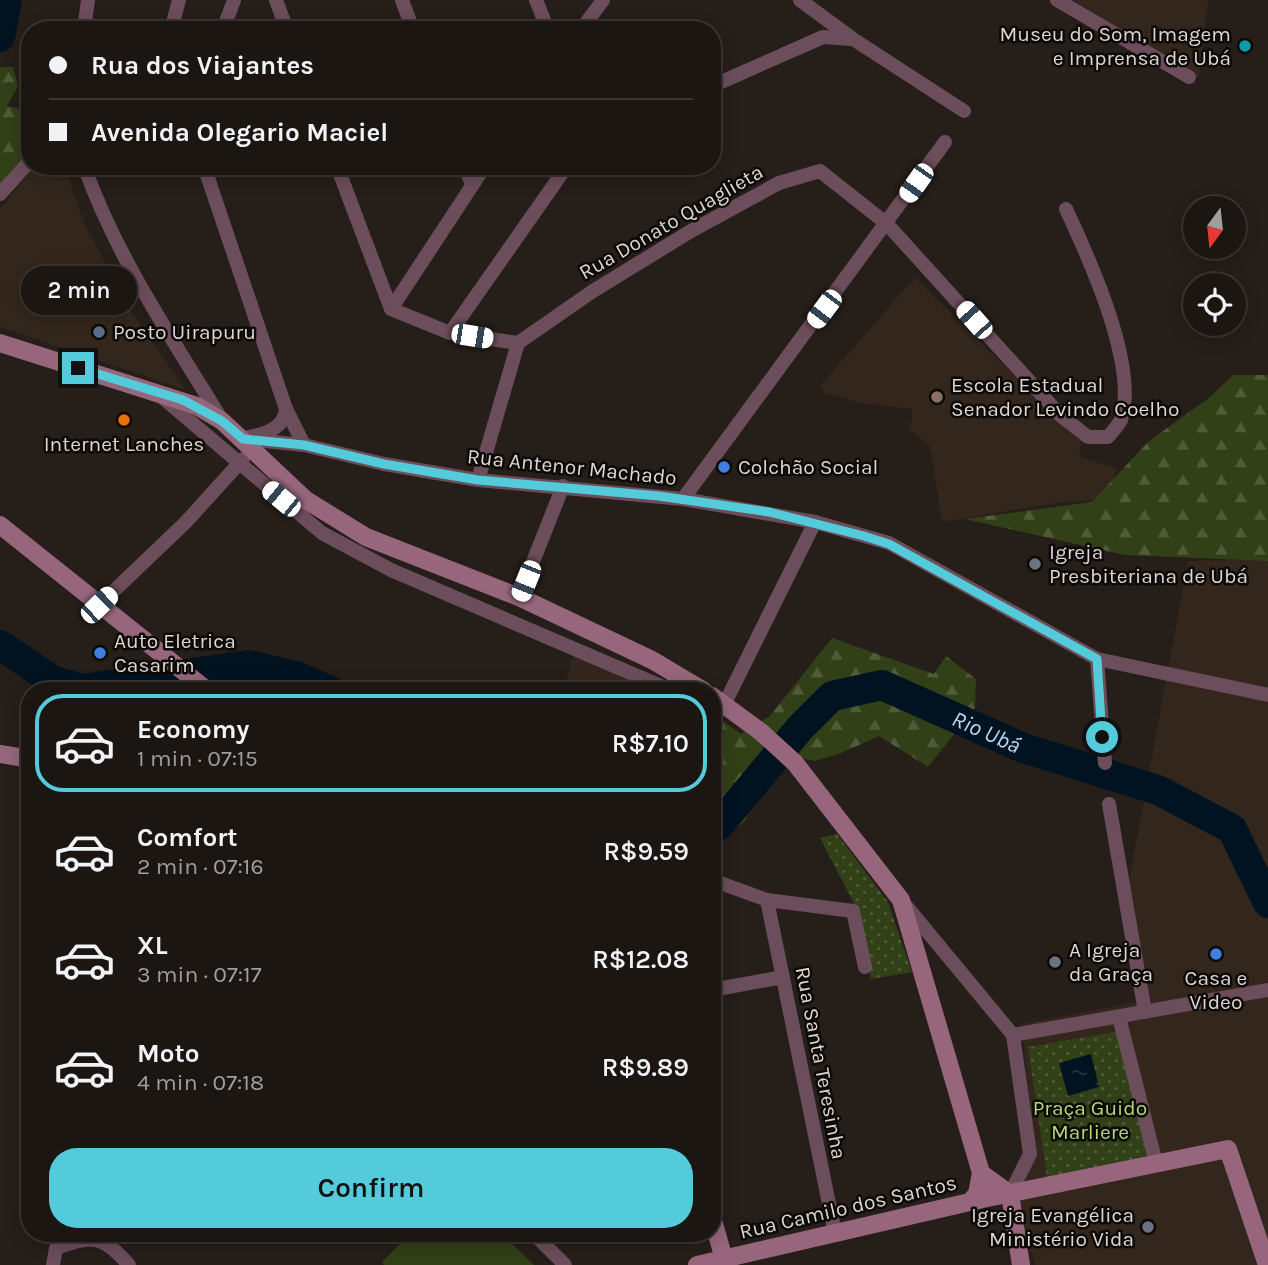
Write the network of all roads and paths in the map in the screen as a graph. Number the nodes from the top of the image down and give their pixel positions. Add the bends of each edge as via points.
1 (88, 0) edge
2 (180, 0) edge
3 (234, 0) edge
4 (276, 0) edge
5 (402, 0) edge
6 (536, 0) edge
7 (603, 0) edge
8 (800, 0) edge
9 (1057, 0) edge
10 (85, 21) edge
11 (174, 21) edge
12 (226, 21) edge
13 (284, 21) edge
14 (410, 21) edge
15 (544, 21) edge
16 (588, 21) edge
17 (853, 39) junction
18 (1189, 77) dead end
19 (721, 82) edge
20 (964, 111) dead end
21 (945, 142) dead end
22 (21, 170) edge
23 (87, 175) edge
24 (207, 175) edge
25 (340, 175) edge
26 (468, 175) edge
27 (479, 175) edge
28 (561, 175) edge
29 (472, 185) junction
30 (0, 194) edge
31 (1066, 208) dead end
32 (887, 225) junction
33 (391, 309) junction
34 (450, 332) junction
35 (0, 343) edge
36 (518, 343) junction
37 (157, 393) junction
38 (286, 409) junction
39 (222, 421) junction
40 (249, 442) junction
41 (304, 445) junction
42 (239, 464) junction
43 (478, 480) junction
44 (563, 486) junction
45 (683, 499) junction
46 (815, 522) junction
47 (3, 530) edge
48 (519, 597) junction
49 (99, 605) junction
50 (1097, 659) junction
51 (198, 682) edge
52 (660, 682) edge
53 (665, 682) edge
54 (721, 694) edge
55 (1268, 695) edge
56 (721, 701) edge
57 (0, 754) edge
58 (21, 759) edge
59 (1105, 763) dead end
60 (1109, 804) dead end
61 (721, 883) edge
62 (767, 900) junction
63 (901, 900) junction
64 (865, 967) dead end
65 (783, 977) junction
66 (721, 988) edge
67 (1268, 989) edge
68 (1144, 1012) junction
69 (1119, 1017) junction
70 (1013, 1035) junction
71 (1156, 1163) junction
72 (981, 1173) junction
73 (1010, 1194) junction
74 (970, 1202) junction
75 (835, 1233) junction
76 (74, 1242) edge
77 (103, 1242) edge
78 (542, 1242) edge
79 (719, 1242) edge
80 (724, 1259) junction
81 (52, 1265) edge
82 (129, 1265) edge
83 (565, 1265) edge
84 (696, 1265) edge
85 (1021, 1265) edge
86 (1267, 1265) edge

1 - 10 street
2 - 11 street
3 - 12 street
4 - 13 street
5 - 14 street
6 - 15 street
7 - 16 street
8 - 17 street
9 - 18 street
17 - 19 street via 823,37
17 - 20 street
21 - 32 street
22 - 30 street
23 - 39 street via 138,285
24 - 38 street
25 - 33 street
26 - 29 street
27 - 29 street
28 - 34 street
29 - 33 street
31 - 32 street, Rua Donato Quaglieta via 1095,271 1114,330 1125,395 1120,422 1108,437 1088,437 1060,415
32 - 36 street, Rua Donato Quaglieta via 820,171 779,183 593,291
32 - 45 street
33 - 34 street
34 - 36 street
35 - 37 main road
36 - 43 street
37 - 39 main road via 183,400
37 - 42 street
38 - 40 street via 278,426
38 - 41 street
39 - 40 main road
40 - 41 street, Rua Antenor Machado
40 - 42 street
40 - 48 main road via 306,500 366,537
41 - 43 street, Rua Antenor Machado
42 - 49 street
42 - 52 street via 322,533 391,570
43 - 44 street, Rua Antenor Machado
44 - 45 street, Rua Antenor Machado
44 - 48 street
45 - 46 street, Rua Antenor Machado
46 - 50 street, Rua Antenor Machado via 889,544
46 - 54 street
47 - 49 main road
48 - 53 main road via 652,660
49 - 51 main road
50 - 55 street, Rua Antenor Machado
50 - 59 street
56 - 63 main road via 795,763
57 - 58 main road
60 - 68 street
61 - 62 street
62 - 64 street via 853,911
62 - 65 street, Rua Santa Teresinha
63 - 70 street
63 - 72 main road
65 - 66 street
65 - 75 street, Rua Santa Teresinha
67 - 68 street
68 - 69 street
69 - 70 street
69 - 71 street
70 - 73 street via 1030,1154
71 - 73 main road, Rua Camilo dos Santos
71 - 86 main road, Rua Camilo dos Santos via 1227,1149
72 - 73 main road
72 - 74 main road via 977,1194
73 - 74 main road, Rua Camilo dos Santos
73 - 85 main road
74 - 75 main road, Rua Camilo dos Santos
75 - 80 main road, Rua Camilo dos Santos
76 - 81 street via 56,1248
77 - 82 street via 111,1244
78 - 83 street
79 - 80 main road
80 - 84 main road, Rua Camilo dos Santos

